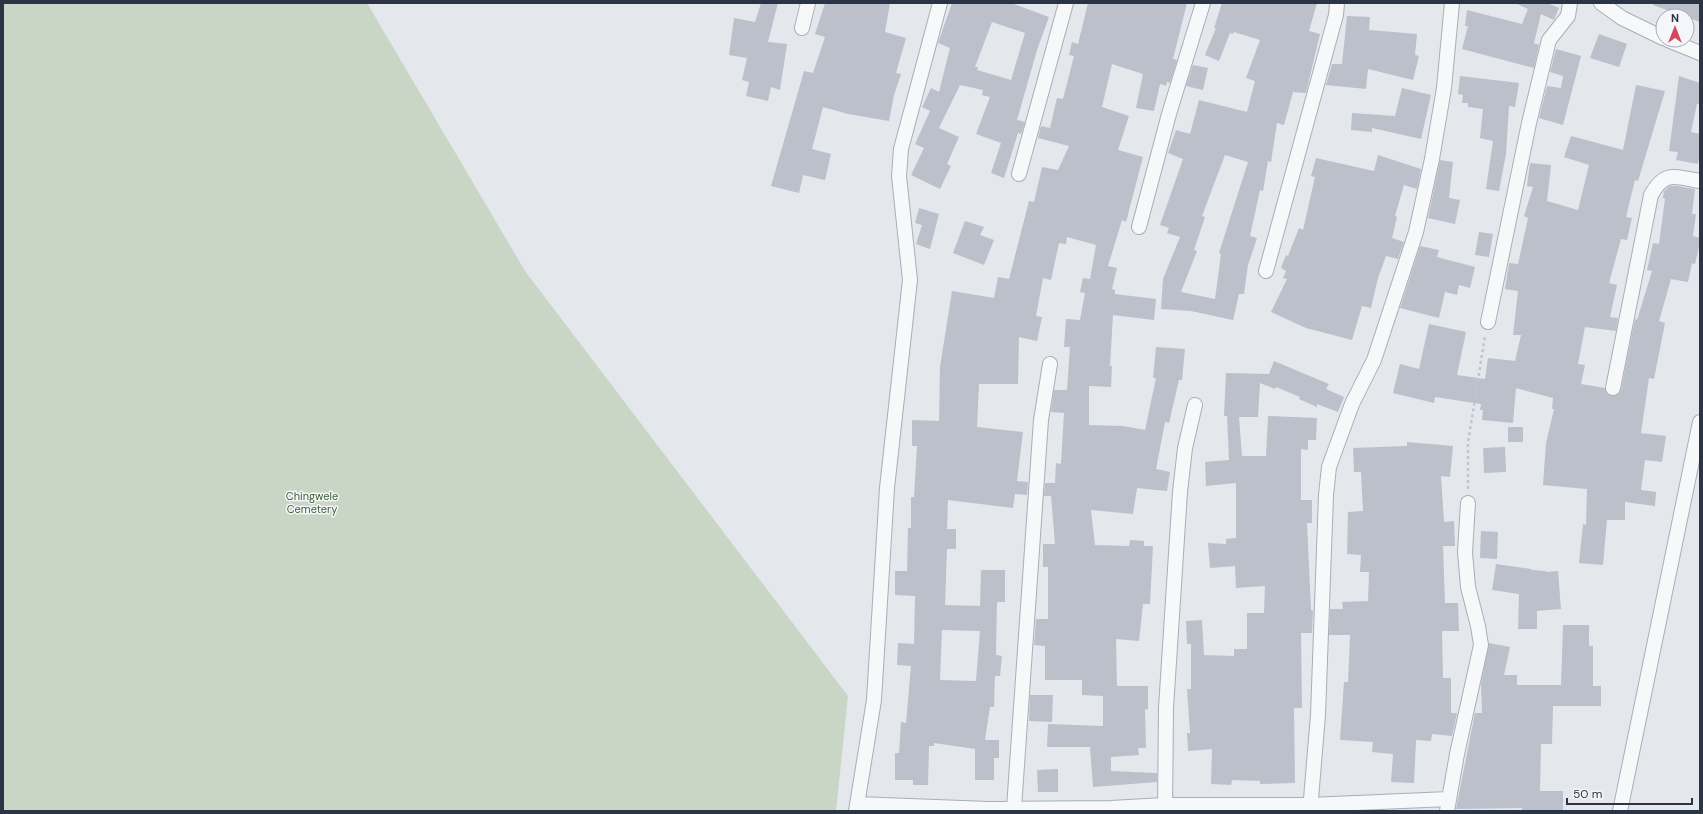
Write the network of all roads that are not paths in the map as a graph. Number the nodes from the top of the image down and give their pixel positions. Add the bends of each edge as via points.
1 (808, 3) edge
2 (940, 3) edge
3 (1066, 3) edge
4 (1203, 3) edge
5 (1337, 3) edge
6 (1452, 3) edge
7 (1570, 3) edge
8 (1601, 3) edge
9 (802, 28) dead end
10 (1655, 34) edge
11 (1688, 48) edge
12 (1700, 53) edge
13 (1019, 174) dead end
14 (1700, 181) edge
15 (1139, 227) dead end
16 (1266, 272) dead end
17 (1488, 322) road end
18 (1050, 364) dead end
19 (1613, 388) dead end
20 (1195, 405) dead end
21 (1700, 422) edge
22 (1468, 503) road end
23 (1448, 805) edge
24 (857, 808) edge
25 (1014, 808) junction
26 (1165, 808) edge
27 (1310, 808) edge
28 (988, 810) edge
29 (1620, 811) edge

1 - 9 street
2 - 24 street via 900,149 900,176 910,280 887,488 874,700
3 - 13 street
4 - 15 street via 1169,114
5 - 16 street via 1336,15
6 - 27 street via 1444,88 1416,232 1374,360 1352,404 1329,467 1318,715
7 - 17 street via 1568,16 1548,40
8 - 10 street via 1622,18
11 - 12 street
14 - 19 street via 1670,176 1658,182 1651,195
18 - 25 street via 1041,420
20 - 26 street via 1184,448 1180,492 1166,708
21 - 29 street
22 - 23 street via 1465,552 1468,587 1481,645
23 - 27 street
24 - 28 street
25 - 26 street
25 - 28 street
26 - 27 street

